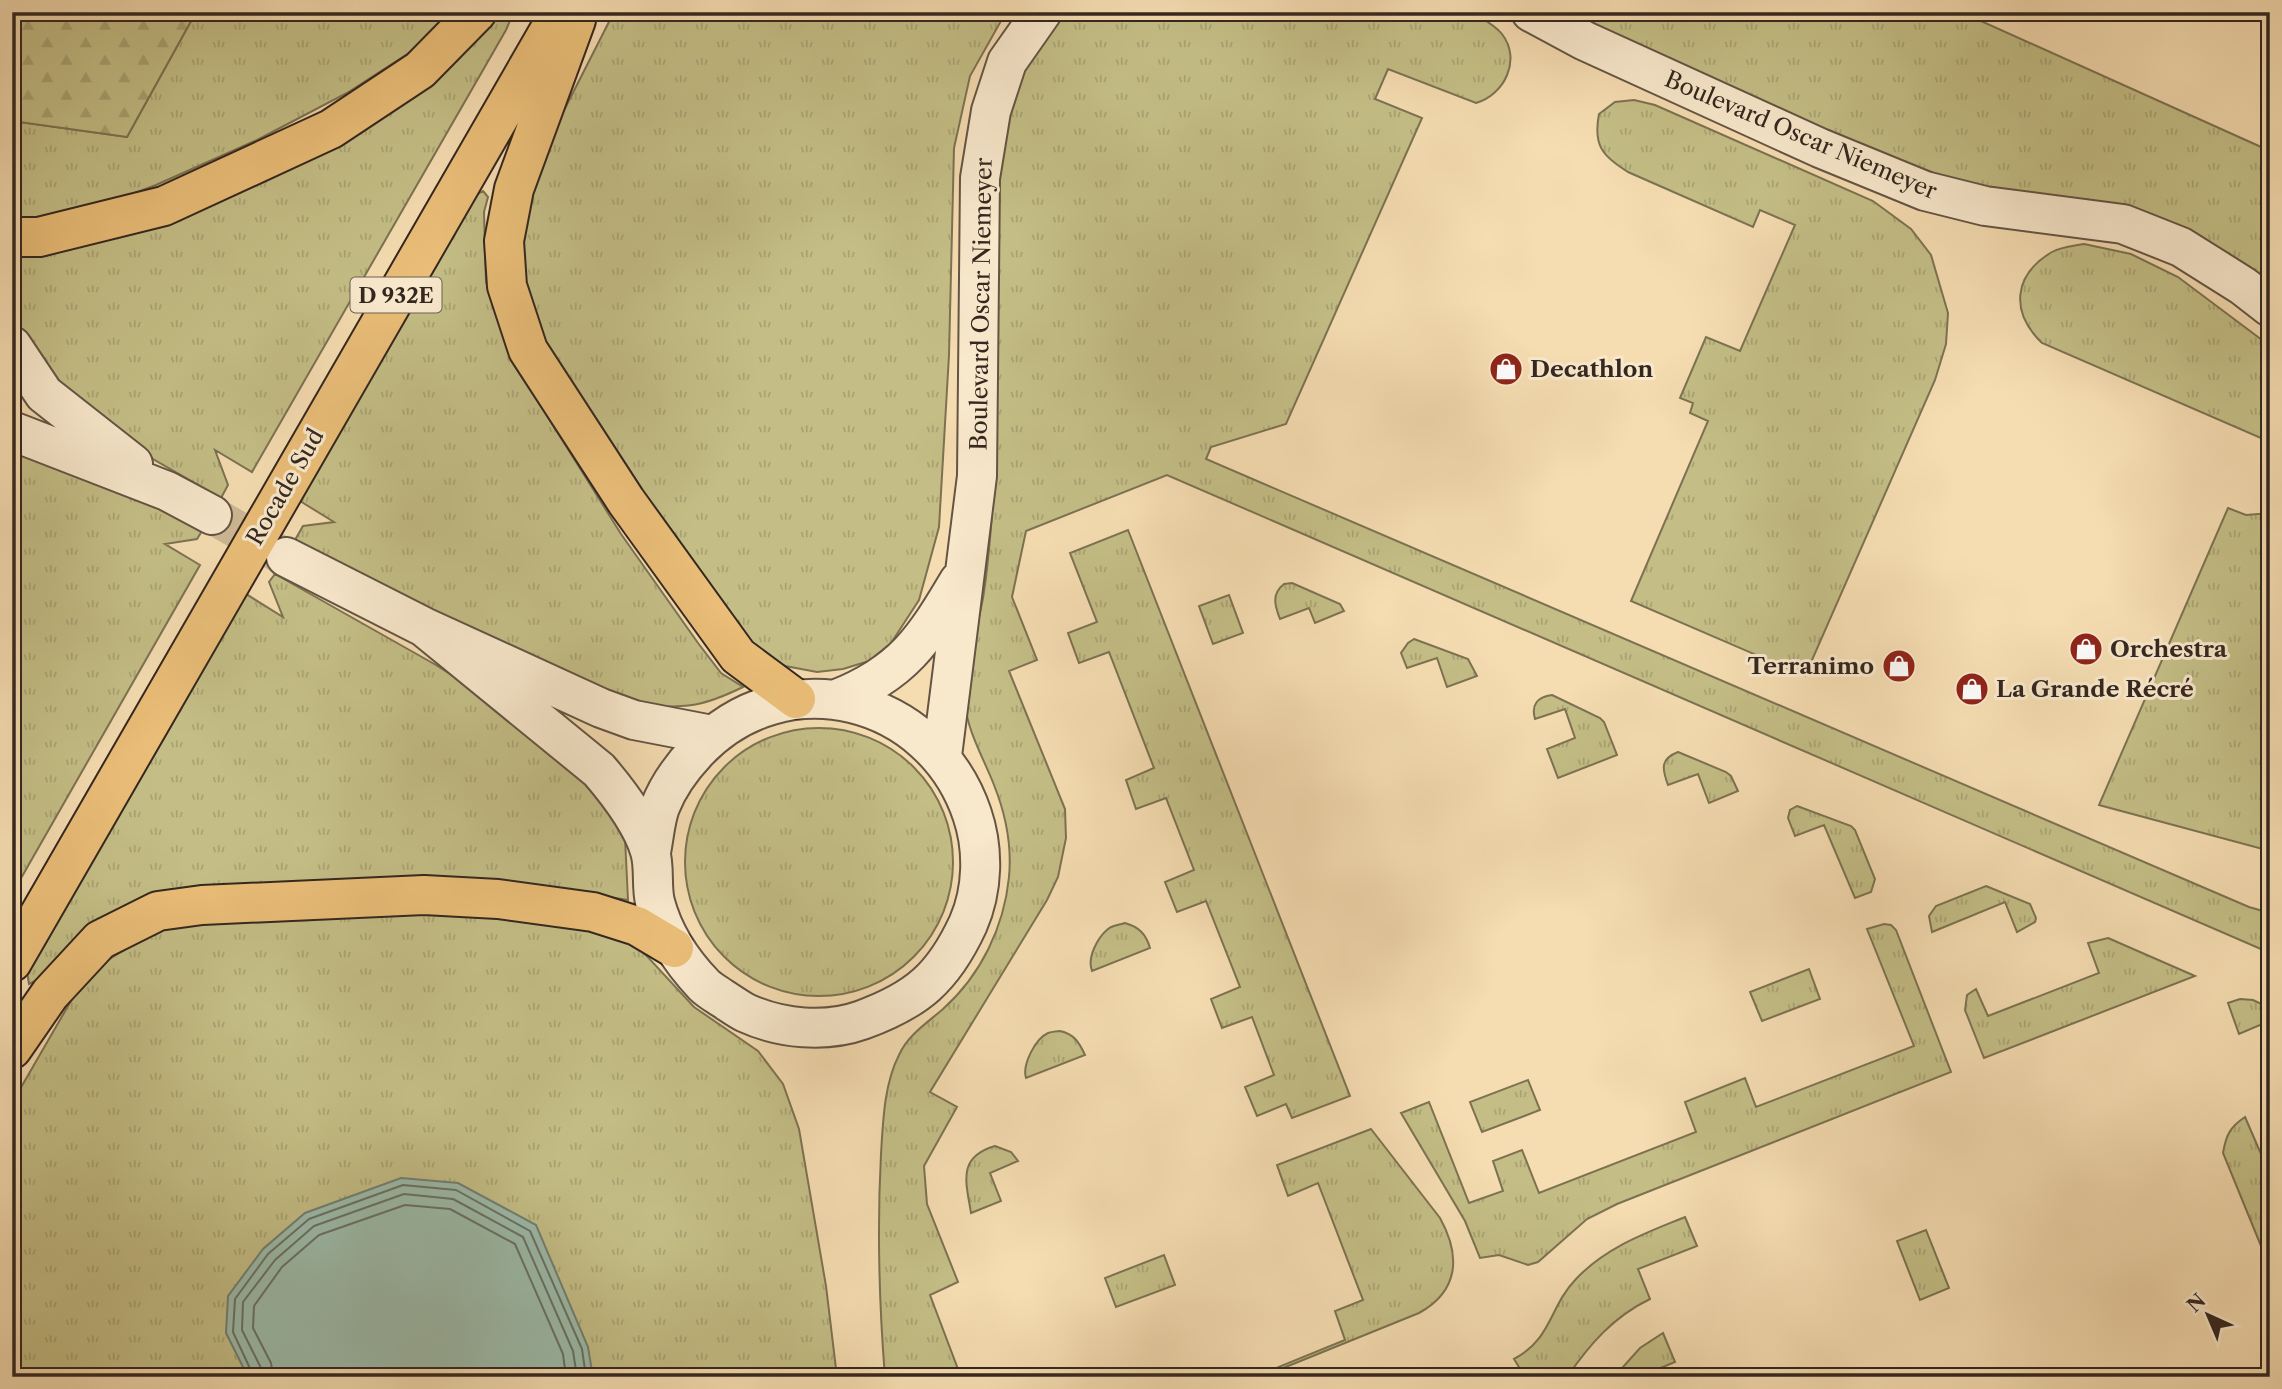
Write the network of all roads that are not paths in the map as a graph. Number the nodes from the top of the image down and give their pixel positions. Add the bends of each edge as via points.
1 (477, 12) edge
2 (560, 12) edge
3 (579, 12) edge
4 (1042, 12) edge
5 (1531, 12) edge
6 (12, 237) edge
7 (2270, 307) edge
8 (12, 346) edge
9 (12, 430) edge
10 (167, 491) junction
11 (212, 515) tunnel mouth
12 (286, 557) tunnel mouth
13 (967, 567) junction
14 (424, 627) junction
15 (796, 699) junction
16 (837, 699) junction
17 (712, 735) junction
18 (942, 756) junction
19 (651, 852) junction
20 (674, 948) junction
21 (12, 962) edge
22 (12, 1049) edge

1 - 6 main road via 420,71 331,129 164,206 39,237
2 - 21 main road, Rocade Sud / D 932E
3 - 15 main road via 514,189 504,241 507,286 528,350 626,502 738,656
4 - 13 street, Boulevard Oscar Niemeyer via 1007,62 991,111 980,178 977,476
5 - 7 street, Boulevard Oscar Niemeyer via 1795,137 1925,191 1985,206 2123,224 2169,242
8 - 10 street via 44,394
9 - 10 street
10 - 11 street
12 - 14 street
13 - 16 street, Boulevard Oscar Niemeyer via 910,654 864,689
13 - 18 street, Boulevard Oscar Niemeyer
14 - 17 street via 600,708 634,720
14 - 19 street via 599,770 629,810
15 - 16 street
15 - 17 street via 752,711
16 - 18 street via 876,709 900,722
17 - 19 street via 681,768 660,808
18 - 20 street via 964,791 978,831 981,872 973,913 955,951 918,992 895,1008 846,1025 795,1027 746,1013 705,986
19 - 20 street via 655,902
20 - 22 main road via 637,926 593,912 498,899 424,895 158,911 100,940 50,994

